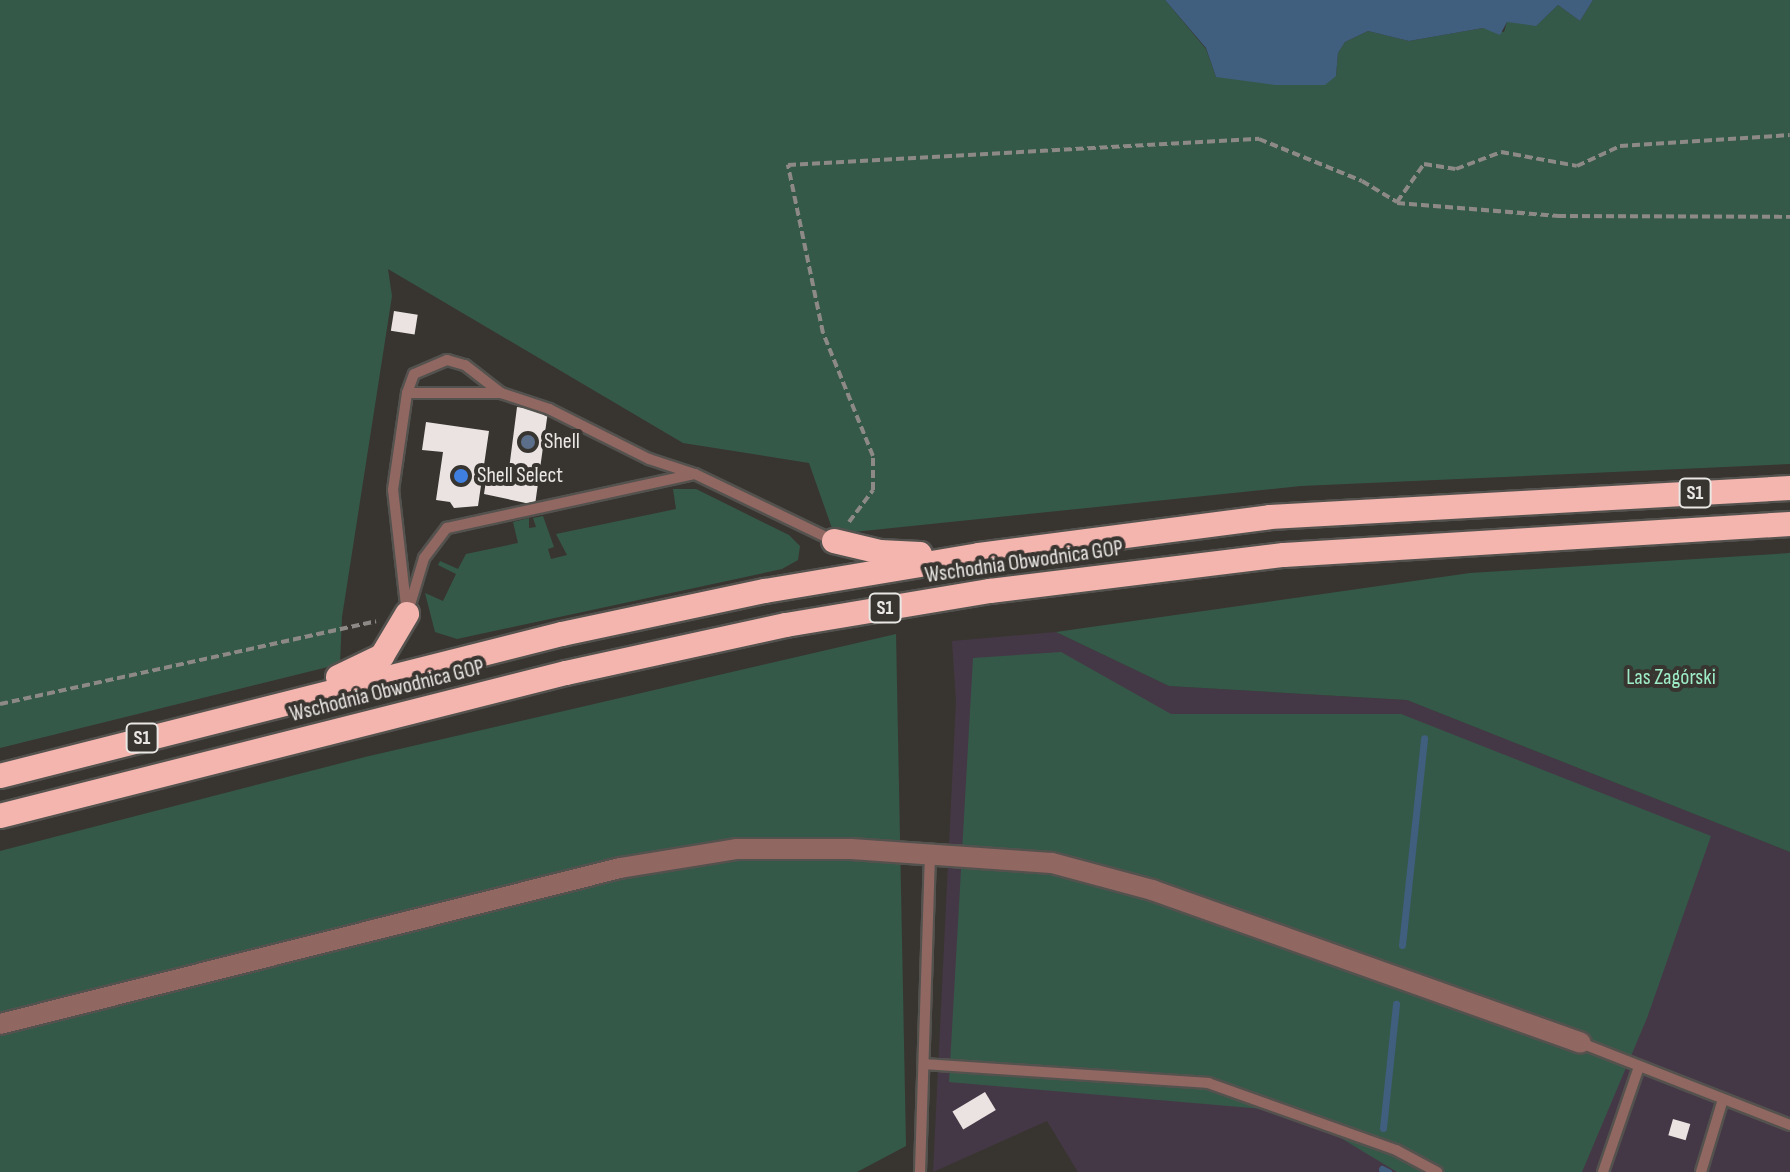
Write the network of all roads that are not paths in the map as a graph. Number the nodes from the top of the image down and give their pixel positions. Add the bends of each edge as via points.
1 (407, 393) junction
2 (501, 393) junction
3 (695, 474) junction
4 (1790, 488) edge
5 (1790, 524) edge
6 (834, 541) joint
7 (979, 555) junction
8 (407, 614) junction
9 (284, 701) junction
10 (0, 776) edge
11 (0, 816) edge
12 (931, 853) junction
13 (0, 1024) edge
14 (1581, 1043) joint
15 (924, 1064) junction
16 (1639, 1067) junction
17 (1723, 1099) junction
18 (1790, 1125) edge
19 (920, 1172) edge
20 (1437, 1172) edge
21 (1603, 1172) edge
22 (1701, 1172) edge

1 - 2 lane
1 - 2 lane via 414,374 447,360 465,365
1 - 8 lane via 393,490
2 - 3 lane
3 - 6 lane
3 - 8 lane via 447,528 424,558
4 - 7 highway, Wschodnia Obwodnica GOP / S1 via 1270,517
5 - 11 highway, Wschodnia Obwodnica GOP / S1 via 1284,555 833,617 566,673
6 - 7 highway via 880,552
7 - 9 highway, Wschodnia Obwodnica GOP / S1 via 751,594
8 - 9 highway via 382,656
9 - 10 highway, Wschodnia Obwodnica GOP / S1
12 - 13 street via 737,849 677,858
12 - 14 street via 1052,863 1152,890
12 - 15 lane
14 - 16 lane
15 - 19 lane
15 - 20 lane via 1208,1083 1396,1150
16 - 17 lane
16 - 21 lane
17 - 18 lane
17 - 22 lane

